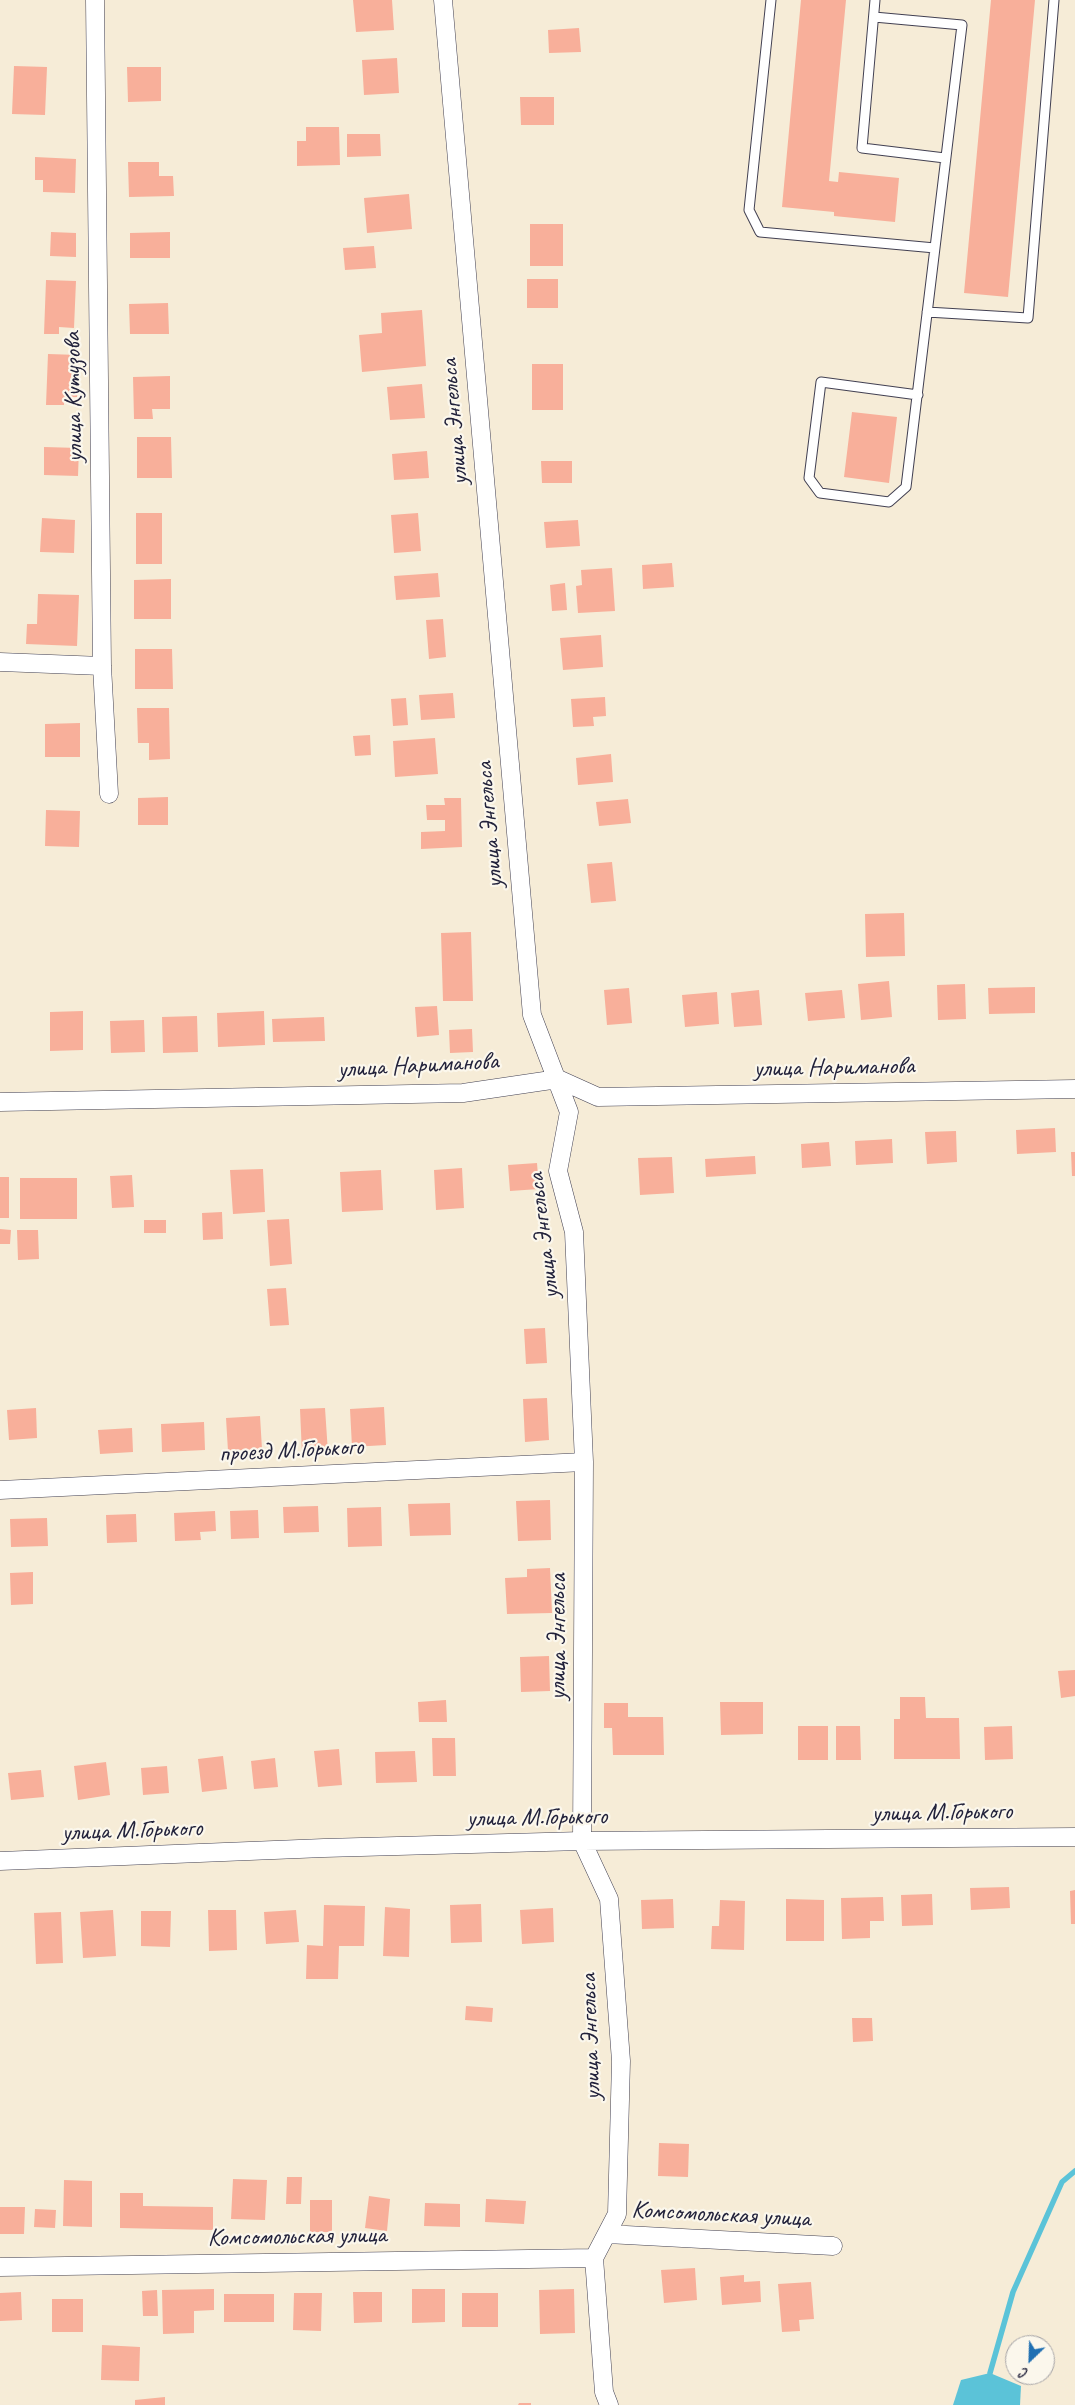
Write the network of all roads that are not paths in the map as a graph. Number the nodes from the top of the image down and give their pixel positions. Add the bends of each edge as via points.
1 (95, 0) edge
2 (443, 0) edge
3 (771, 0) edge
4 (875, 0) edge
5 (1054, 0) edge
6 (874, 16) junction
7 (945, 158) junction
8 (935, 248) junction
9 (927, 312) junction
10 (918, 395) junction
11 (0, 662) edge
12 (102, 666) junction
13 (109, 794) dead end
14 (558, 1079) junction
15 (1075, 1089) edge
16 (0, 1102) edge
17 (584, 1462) junction
18 (0, 1490) edge
19 (1075, 1836) edge
20 (582, 1841) junction
21 (0, 1861) edge
22 (607, 2234) junction
23 (833, 2246) dead end
24 (594, 2258) junction
25 (0, 2266) edge
26 (609, 2405) edge

1 - 12 street, улица Кутузова
2 - 14 street, улица Энгельса via 532,1015
3 - 8 lane via 749,210 760,232
4 - 6 lane
5 - 9 lane via 1028,318
6 - 7 lane via 862,148
6 - 7 lane via 962,25
7 - 8 lane
8 - 9 lane
9 - 10 lane
10 - 10 lane via 906,487 889,502 820,493 809,478 821,382
11 - 12 street
12 - 13 street, улица Кутузова
14 - 15 street, улица Нариманова via 598,1097
14 - 16 street, улица Нариманова via 463,1093
14 - 17 street, улица Энгельса via 569,1112 558,1171 574,1232
17 - 18 street, проезд М.Горького
17 - 20 street, улица Энгельса
19 - 20 street, улица М.Горького
20 - 21 street, улица М.Горького
20 - 22 street, улица Энгельса via 609,1899 621,2060 617,2214
22 - 23 street, Комсомольская улица
22 - 24 street, улица Энгельса
24 - 25 street, Комсомольская улица
24 - 26 street via 604,2392

